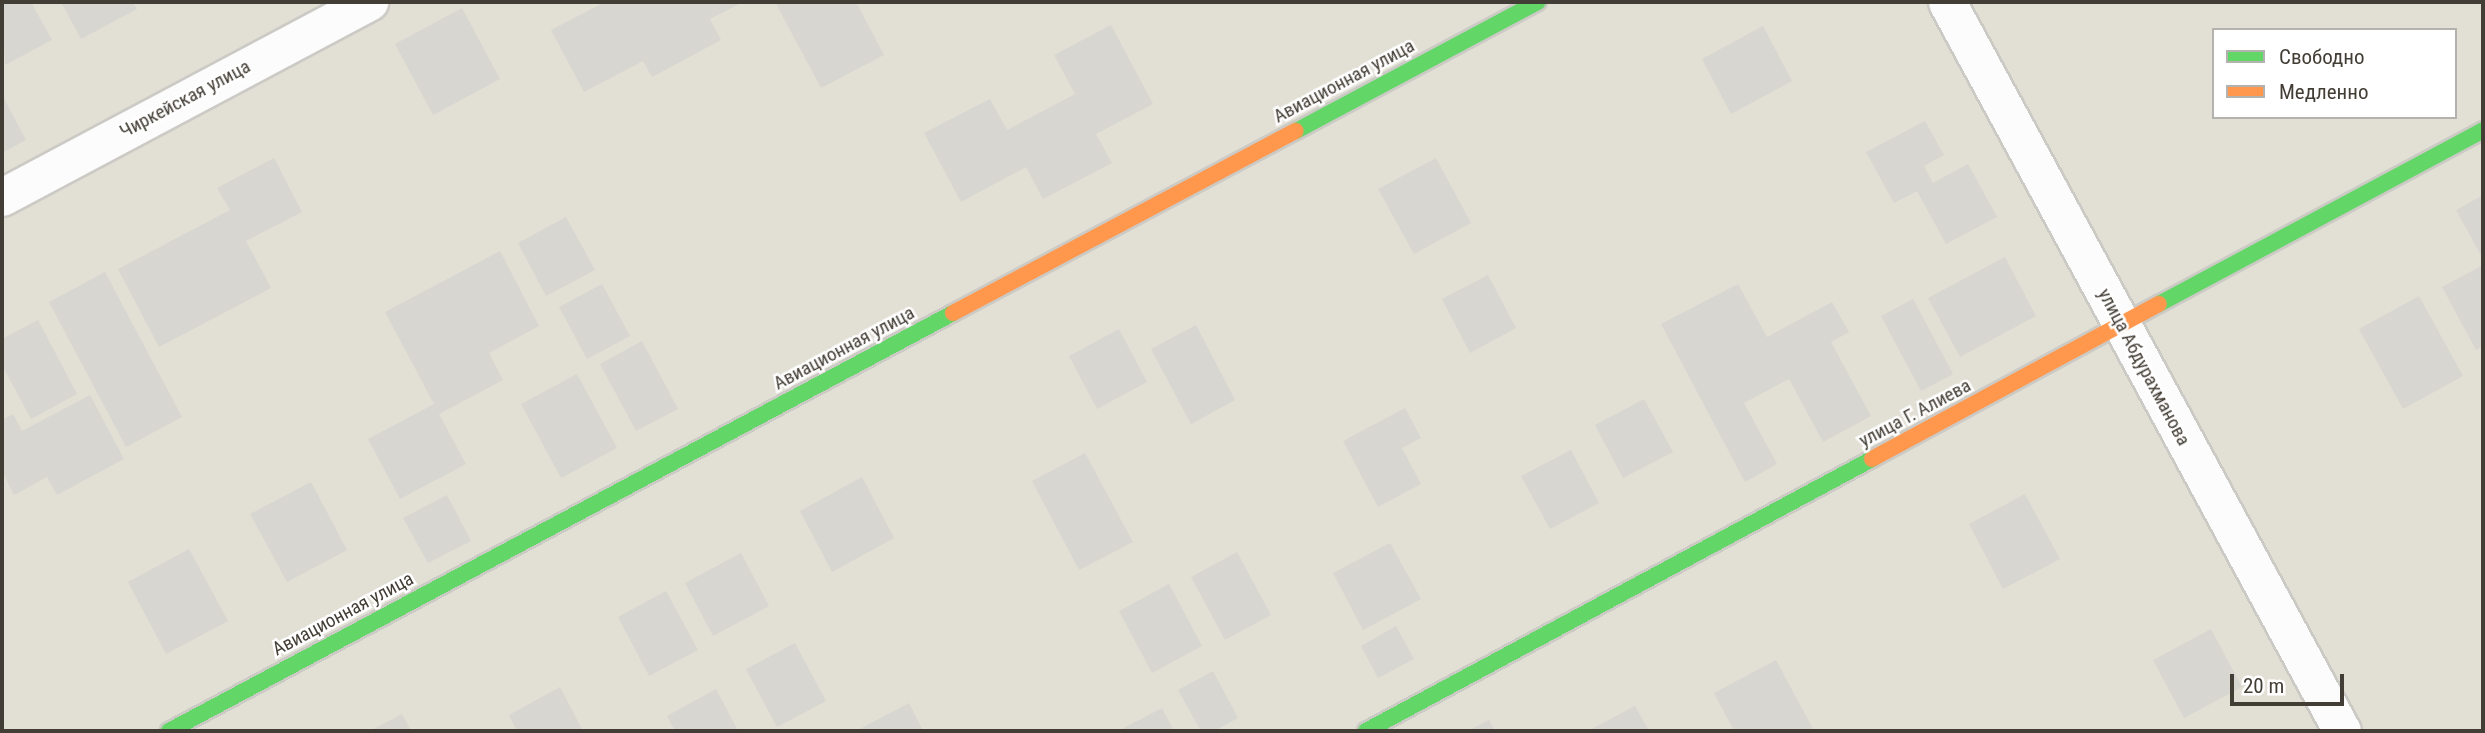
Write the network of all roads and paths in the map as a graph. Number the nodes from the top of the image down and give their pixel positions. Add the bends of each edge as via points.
1 (369, 2) edge
2 (1538, 2) edge
3 (1947, 2) edge
4 (2483, 130) edge
5 (2, 197) edge
6 (2122, 326) junction
7 (169, 731) edge
8 (1366, 731) edge
9 (2342, 731) edge

1 - 5 street, Чиркейская улица
2 - 7 street, Авиационная улица
3 - 6 street, улица Абдурахманова
4 - 6 street, улица Г. Алиева
6 - 8 street, улица Г. Алиева
6 - 9 street, улица Абдурахманова

